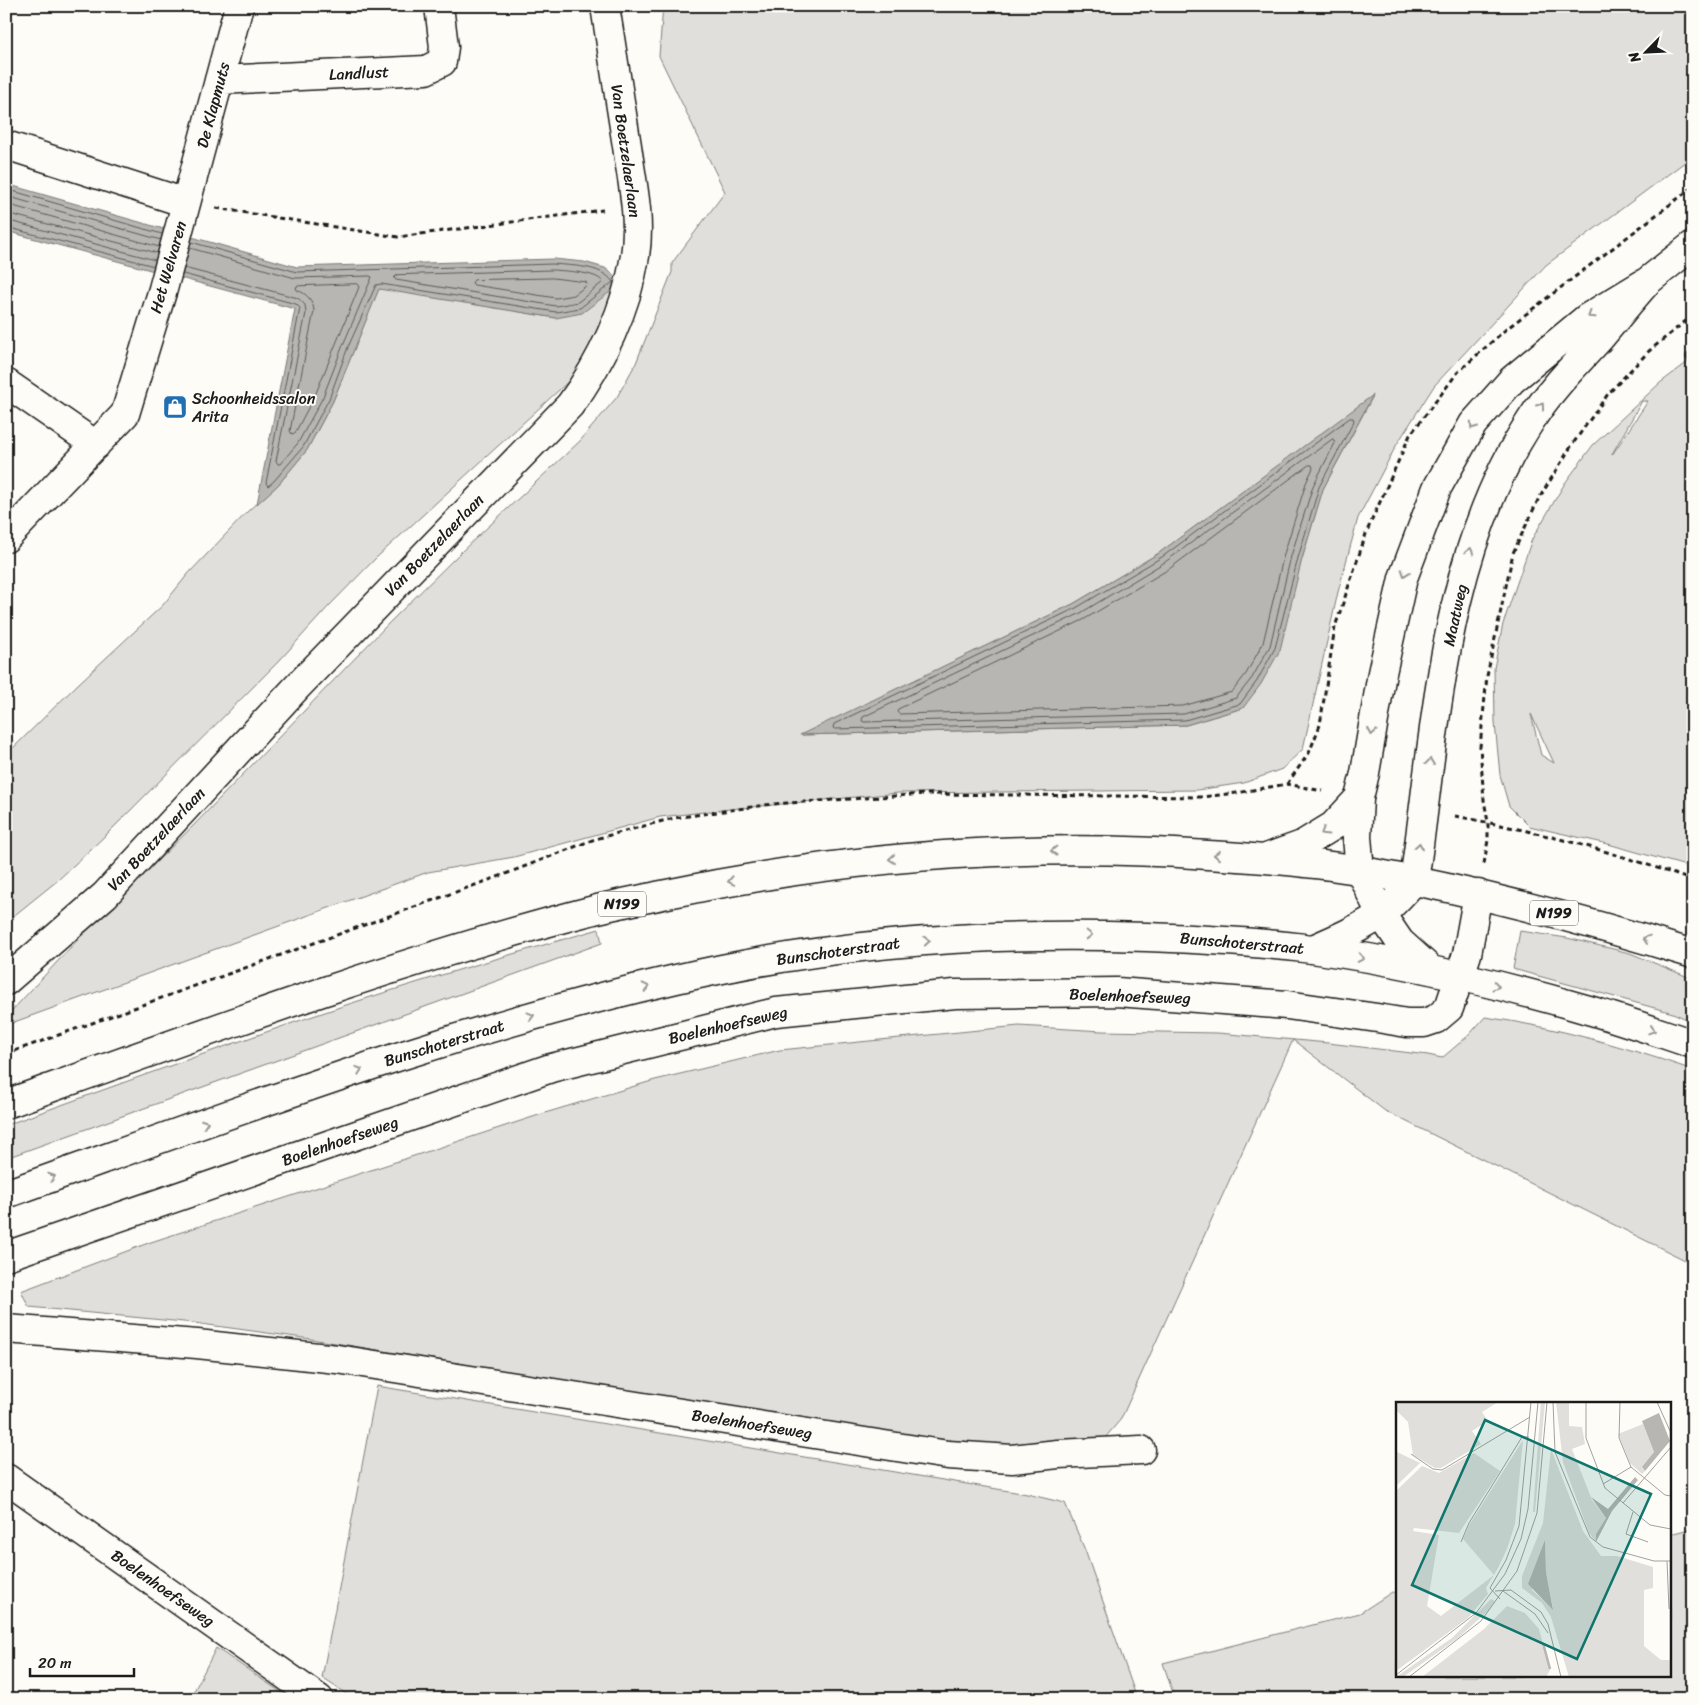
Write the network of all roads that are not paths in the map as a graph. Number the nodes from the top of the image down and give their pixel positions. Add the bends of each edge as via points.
1 (239, 6) edge
2 (439, 6) edge
3 (605, 6) edge
4 (219, 80) junction
5 (6, 145) edge
6 (186, 203) junction
7 (1693, 246) edge
8 (1648, 281) junction
9 (6, 383) edge
10 (96, 445) junction
11 (6, 538) edge
12 (1359, 798) junction
13 (1265, 858) junction
14 (1360, 870) junction
15 (1414, 881) junction
16 (1478, 894) junction
17 (1381, 914) junction
18 (1313, 949) junction
19 (1693, 954) edge
20 (1432, 970) junction
21 (1460, 976) junction
22 (6, 981) edge
23 (1693, 1044) edge
24 (6, 1104) edge
25 (6, 1194) edge
26 (6, 1256) edge
27 (6, 1329) edge
28 (1141, 1450) dead end
29 (6, 1478) edge
30 (319, 1699) edge

1 - 4 street, De Klapmuts
2 - 4 street, Landlust via 444,47 442,62 426,70
3 - 22 street, Van Boetzelaerlaan via 636,206 635,255 620,311 586,384 570,405 304,680 105,895
4 - 6 street, De Klapmuts
5 - 6 street, Het Welvaren
6 - 10 street, Het Welvaren via 125,414
7 - 8 street, Maatweg
8 -> 12 street, Maatweg via 1587,318 1512,380 1473,424 1442,480 1402,578
15 -> 8 street, Maatweg via 1436,714 1455,606 1473,540 1500,473 1531,420 1562,378
9 - 10 street
10 - 11 street, Het Welvaren
12 -> 13 street via 1333,826 1302,845
12 - 14 street, Maatweg via 1357,837
13 - 14 street, N199
13 -> 24 street, N199 via 1092,850 974,852 878,860 751,877 596,909 429,957
14 - 15 street, N199
14 - 17 street
15 - 16 street, N199
15 - 17 street
19 -> 16 street, N199
16 - 21 street, Boelenhoefseweg
17 - 18 street
17 - 20 street via 1400,942
18 -> 20 street, Bunschoterstraat
25 -> 18 street, Bunschoterstraat via 455,1037 598,998 723,969 884,944 978,936 1169,938
20 - 21 street, Bunschoterstraat
21 -> 23 street, Bunschoterstraat via 1587,1009
21 - 26 street, Boelenhoefseweg via 1449,1008 1436,1019 1424,1023 1287,1005 1117,992 956,994 776,1012 551,1068
27 - 28 street, Boelenhoefseweg via 198,1344 337,1360 948,1455 1012,1459
29 - 30 street, Boelenhoefseweg

